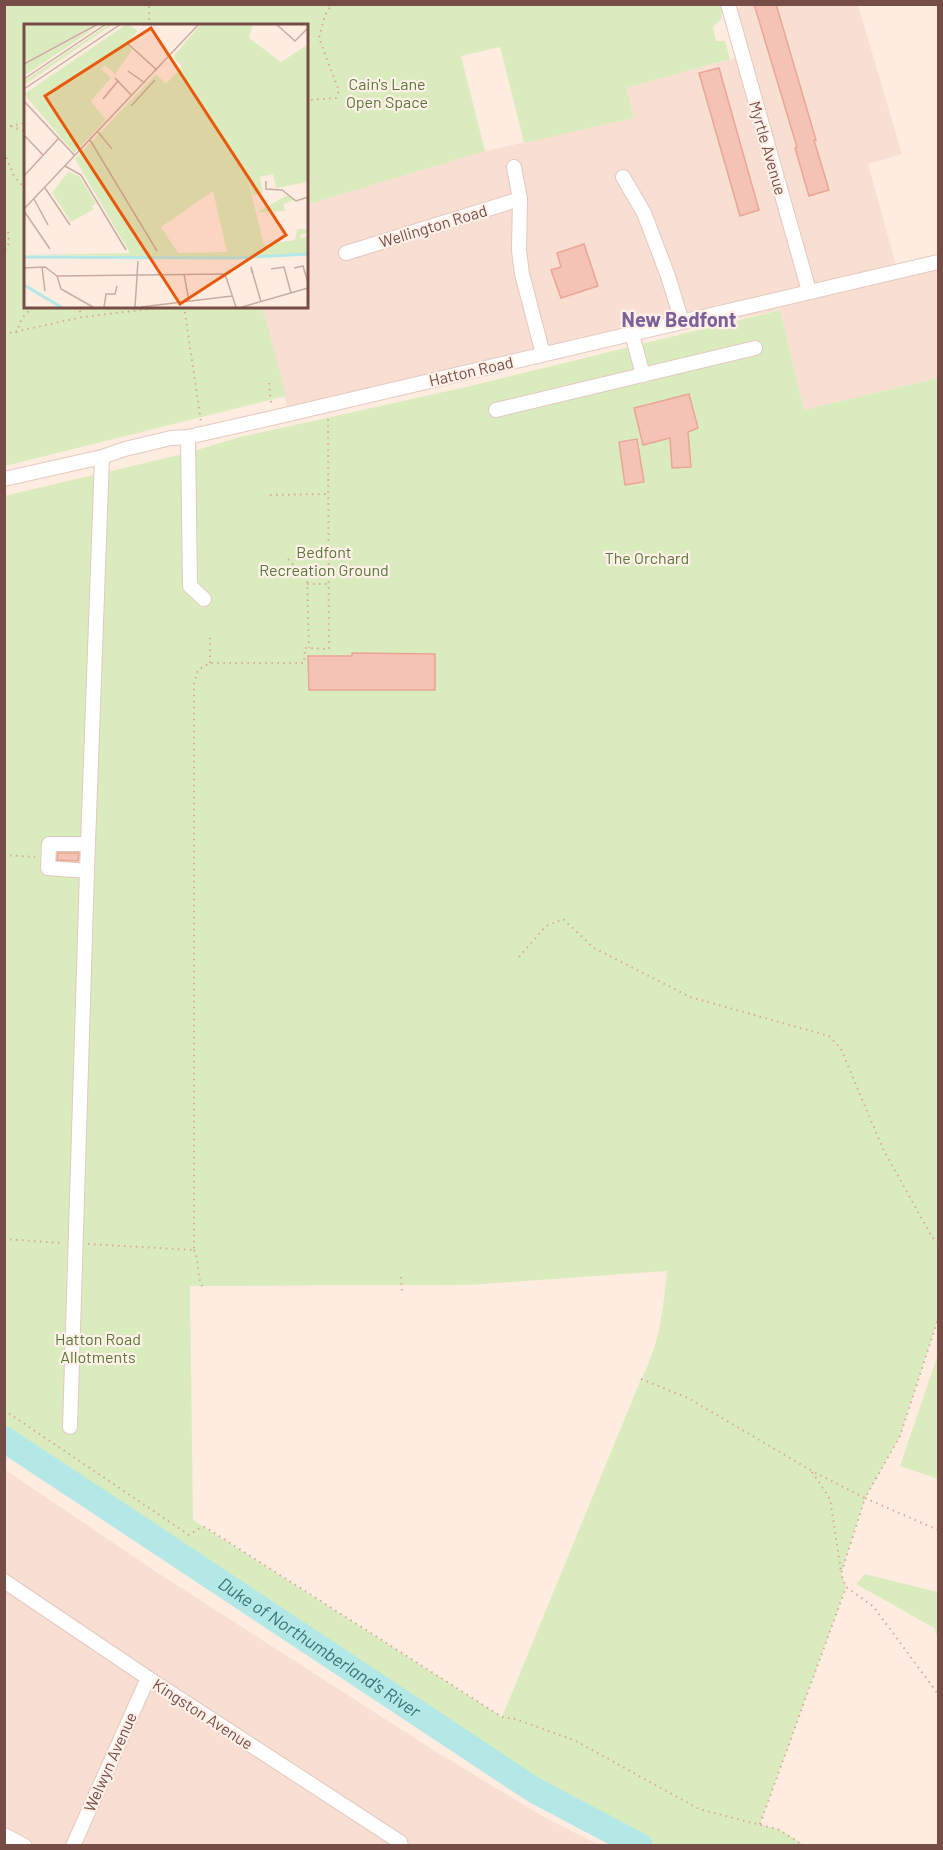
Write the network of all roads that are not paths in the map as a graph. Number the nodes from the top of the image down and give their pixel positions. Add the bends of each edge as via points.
1 (728, 4) edge
2 (514, 167) dead end
3 (623, 177) dead end
4 (520, 199) junction
5 (346, 253) dead end
6 (939, 262) edge
7 (809, 291) junction
8 (682, 322) junction
9 (632, 334) junction
10 (755, 348) dead end
11 (543, 354) junction
12 (643, 375) junction
13 (496, 410) dead end
14 (188, 437) junction
15 (102, 457) junction
16 (4, 479) edge
17 (204, 599) dead end
18 (88, 844) junction
19 (87, 871) junction
20 (70, 1427) dead end
21 (4, 1581) edge
22 (148, 1678) junction
23 (4, 1835) edge
24 (25, 1845) edge
25 (73, 1845) edge
26 (401, 1845) edge

1 - 7 street, Myrtle Avenue
2 - 4 street
3 - 8 street via 644,213
4 - 5 street, Wellington Road
4 - 11 street via 522,274
6 - 7 street, Hatton Road
7 - 8 street, Hatton Road
8 - 9 street, Hatton Road
9 - 11 street, Hatton Road
9 - 12 street
10 - 12 street
11 - 14 street, Hatton Road
12 - 13 street
14 - 15 street, Hatton Road
14 - 17 street via 189,586
15 - 16 street, Hatton Road
15 - 18 street
18 - 19 street
18 - 19 street via 49,843 48,868
19 - 20 street
21 - 22 street, Kingston Avenue
22 - 25 street, Welwyn Avenue
22 - 26 street, Kingston Avenue
23 - 24 street

